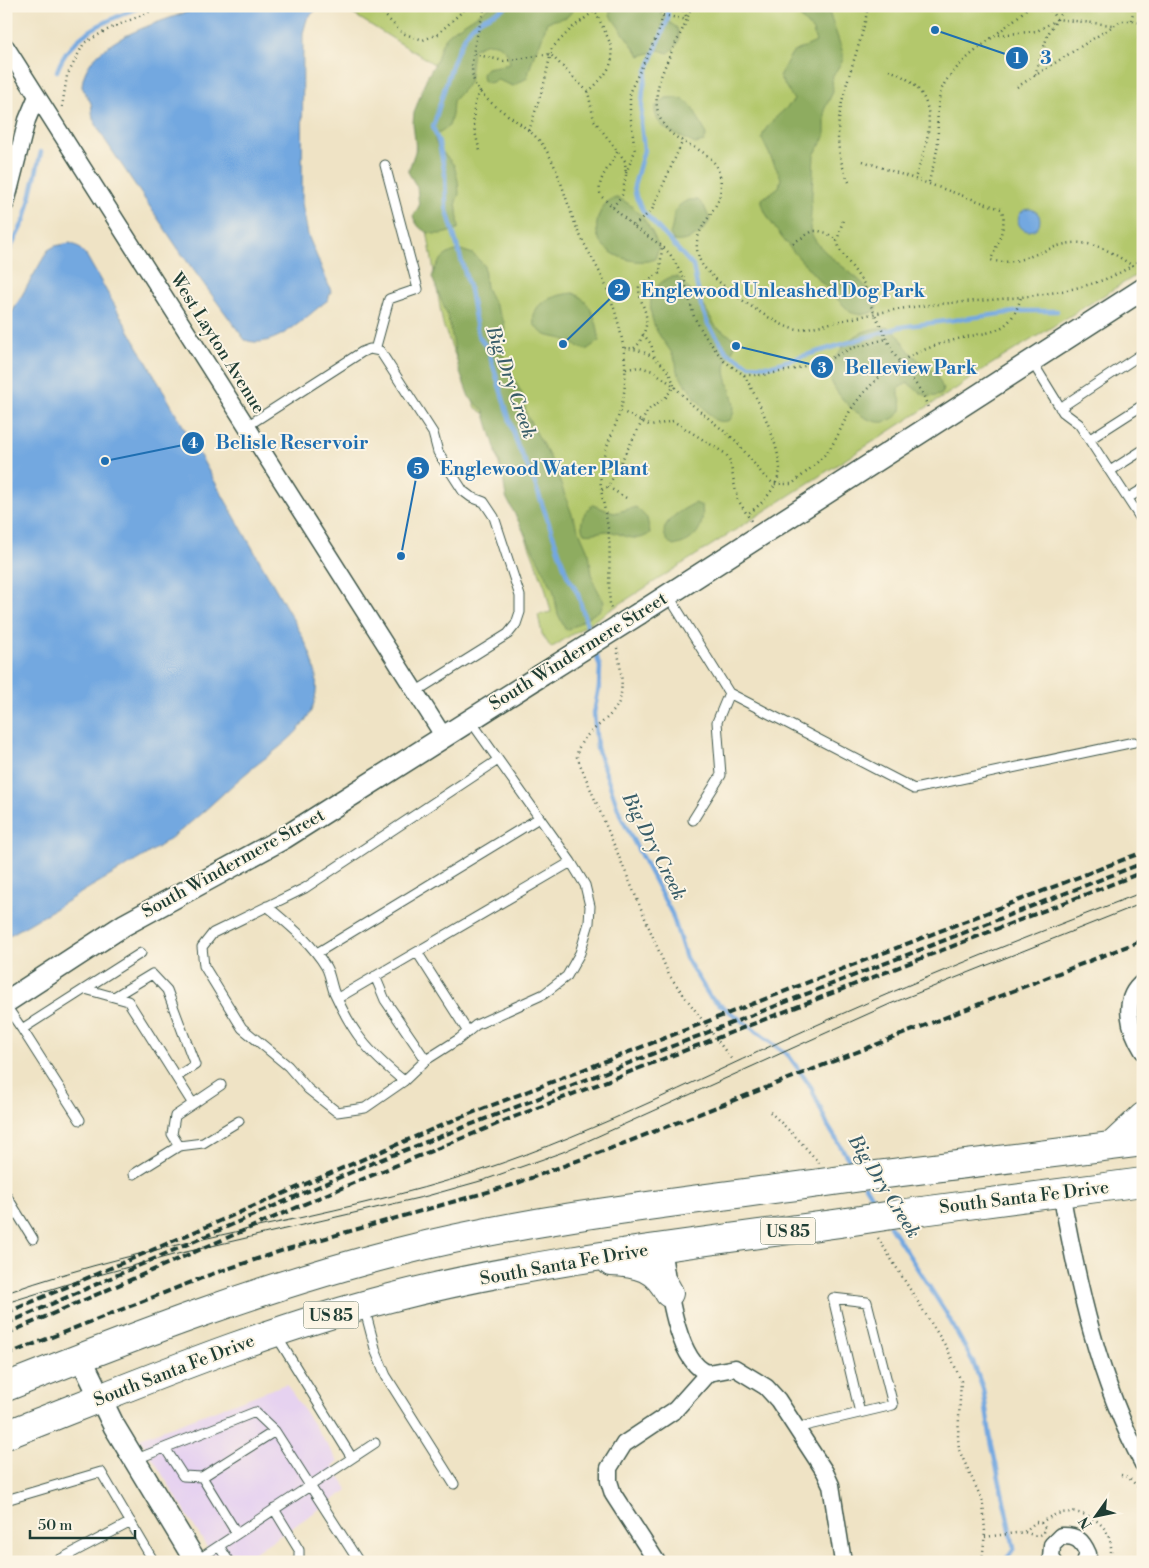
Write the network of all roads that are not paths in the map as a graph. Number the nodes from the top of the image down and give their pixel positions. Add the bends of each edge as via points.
1 (6, 47) edge
2 (37, 96) junction
3 (385, 165) dead end
4 (6, 203) edge
5 (1143, 289) edge
6 (375, 350) junction
7 (1143, 353) edge
8 (1031, 360) junction
9 (1143, 405) edge
10 (1060, 408) junction
11 (247, 426) junction
12 (1090, 439) junction
13 (1143, 450) edge
14 (1110, 471) junction
15 (1143, 488) edge
16 (1128, 498) junction
17 (1143, 522) edge
18 (668, 595) junction
19 (415, 692) junction
20 (729, 693) junction
21 (470, 720) junction
22 (444, 737) junction
23 (1134, 742) dead end
24 (498, 760) junction
25 (540, 818) junction
26 (693, 820) dead end
27 (571, 862) junction
28 (267, 906) junction
29 (417, 952) junction
30 (141, 953) dead end
31 (317, 954) junction
32 (375, 976) junction
33 (1140, 984) edge
34 (85, 989) junction
35 (114, 997) junction
36 (338, 998) junction
37 (6, 1004) edge
38 (22, 1029) junction
39 (468, 1032) junction
40 (1143, 1051) edge
41 (426, 1060) junction
42 (176, 1077) junction
43 (404, 1081) junction
44 (221, 1085) dead end
45 (193, 1104) junction
46 (1143, 1117) edge
47 (80, 1120) dead end
48 (239, 1121) dead end
49 (1143, 1142) edge
50 (179, 1146) junction
51 (1112, 1146) junction
52 (134, 1174) dead end
53 (1143, 1182) edge
54 (1061, 1192) junction
55 (6, 1195) edge
56 (729, 1238) junction
57 (34, 1239) dead end
58 (662, 1247) junction
59 (570, 1261) junction
60 (669, 1293) junction
61 (363, 1305) junction
62 (274, 1333) junction
63 (81, 1358) junction
64 (708, 1372) junction
65 (6, 1386) edge
66 (100, 1398) junction
67 (860, 1413) junction
68 (796, 1428) junction
69 (275, 1430) junction
70 (6, 1435) edge
71 (375, 1443) dead end
72 (165, 1448) junction
73 (352, 1458) junction
74 (134, 1460) junction
75 (1143, 1464) edge
76 (202, 1477) junction
77 (454, 1484) dead end
78 (310, 1486) junction
79 (6, 1500) edge
80 (274, 1509) junction
81 (131, 1522) junction
82 (237, 1534) junction
83 (219, 1546) junction
84 (55, 1562) edge
85 (154, 1562) edge
86 (196, 1562) edge
87 (229, 1562) edge
88 (299, 1562) edge
89 (358, 1562) edge
90 (656, 1562) edge
91 (842, 1562) edge
92 (1054, 1562) edge
93 (1085, 1562) edge

1 - 2 street, West Layton Avenue
2 - 4 street via 27,120
2 - 11 street, West Layton Avenue
3 - 6 lane via 418,289 389,299
5 - 8 street, South Windermere Street
6 - 11 lane via 362,352
6 - 19 lane via 380,351 433,433 438,452 463,490 484,502 494,517 520,596 520,612 508,634
7 - 10 lane
8 - 10 lane
8 - 18 street, South Windermere Street
9 - 12 lane
10 - 12 lane via 1080,424
11 - 19 street, West Layton Avenue
12 - 14 lane
13 - 14 lane
14 - 16 lane
15 - 16 lane
16 - 17 lane
18 - 20 lane
18 - 21 street, South Windermere Street, bridge
19 - 22 street, West Layton Avenue
20 - 23 lane via 914,789
20 - 26 lane via 717,722 721,775
21 - 22 street, South Windermere Street
21 - 24 lane
22 - 37 street, South Windermere Street via 284,838 124,925
24 - 25 lane
24 - 28 lane via 305,888
25 - 27 lane
25 - 31 lane
27 - 29 lane
27 - 39 lane via 585,885 590,906 589,923 580,953 567,976 544,994 476,1025
28 - 31 lane
28 - 43 lane via 213,933 202,947 204,966 242,1028 337,1112 365,1108
29 - 32 lane
29 - 39 lane
30 - 34 lane
31 - 36 lane via 327,968
32 - 36 lane
32 - 41 lane via 385,1000
33 - 40 street via 1128,1012 1134,1037
34 - 35 lane
34 - 38 lane
35 - 42 lane via 128,1001
35 - 42 lane via 152,974 167,990 195,1065
36 - 43 lane via 355,1034 375,1058
37 - 38 lane
38 - 47 lane
39 - 41 lane
41 - 43 lane
42 - 45 lane
44 - 45 lane
45 - 50 lane via 176,1116 172,1134
46 - 51 highway
48 - 50 lane via 203,1143
49 - 51 highway, US 85
50 - 52 lane
51 - 63 highway, US 85, bridge via 869,1176 822,1176 479,1234 397,1252 273,1288
53 - 54 highway, South Santa Fe Drive / US 85
54 - 56 highway, South Santa Fe Drive / US 85, bridge
54 - 75 street via 1084,1303 1116,1407
55 - 57 lane
56 - 58 highway, South Santa Fe Drive / US 85
56 - 60 highway via 684,1259 673,1273
58 - 59 highway, South Santa Fe Drive / US 85
58 - 60 street
59 - 60 highway via 642,1266 655,1273
59 - 61 highway, South Santa Fe Drive / US 85 via 501,1273
60 - 64 street via 687,1351 694,1362
61 - 62 highway, South Santa Fe Drive / US 85
61 - 77 lane via 386,1376
62 - 66 highway, South Santa Fe Drive / US 85
62 - 73 lane
63 - 65 highway, US 85
63 - 66 street
64 - 68 street via 735,1368 766,1387
64 - 90 street via 675,1410 624,1444 609,1468 613,1494
66 - 70 highway, South Santa Fe Drive / US 85
66 - 74 street
67 - 67 lane via 893,1405 891,1396 867,1302 833,1298
67 - 68 lane
68 - 91 street via 831,1485
69 - 72 lane via 255,1412
69 - 76 lane
69 - 78 lane
71 - 73 lane
72 - 74 lane
72 - 76 lane via 183,1476
73 - 78 lane
74 - 86 street
76 - 82 lane
78 - 80 lane
78 - 89 lane
79 - 81 lane via 101,1472
80 - 82 lane
80 - 88 lane via 299,1550
81 - 84 lane
81 - 85 lane
82 - 83 lane
83 - 86 lane
83 - 87 lane
92 - 93 street via 1052,1545 1061,1536 1072,1536 1083,1542 1088,1554

